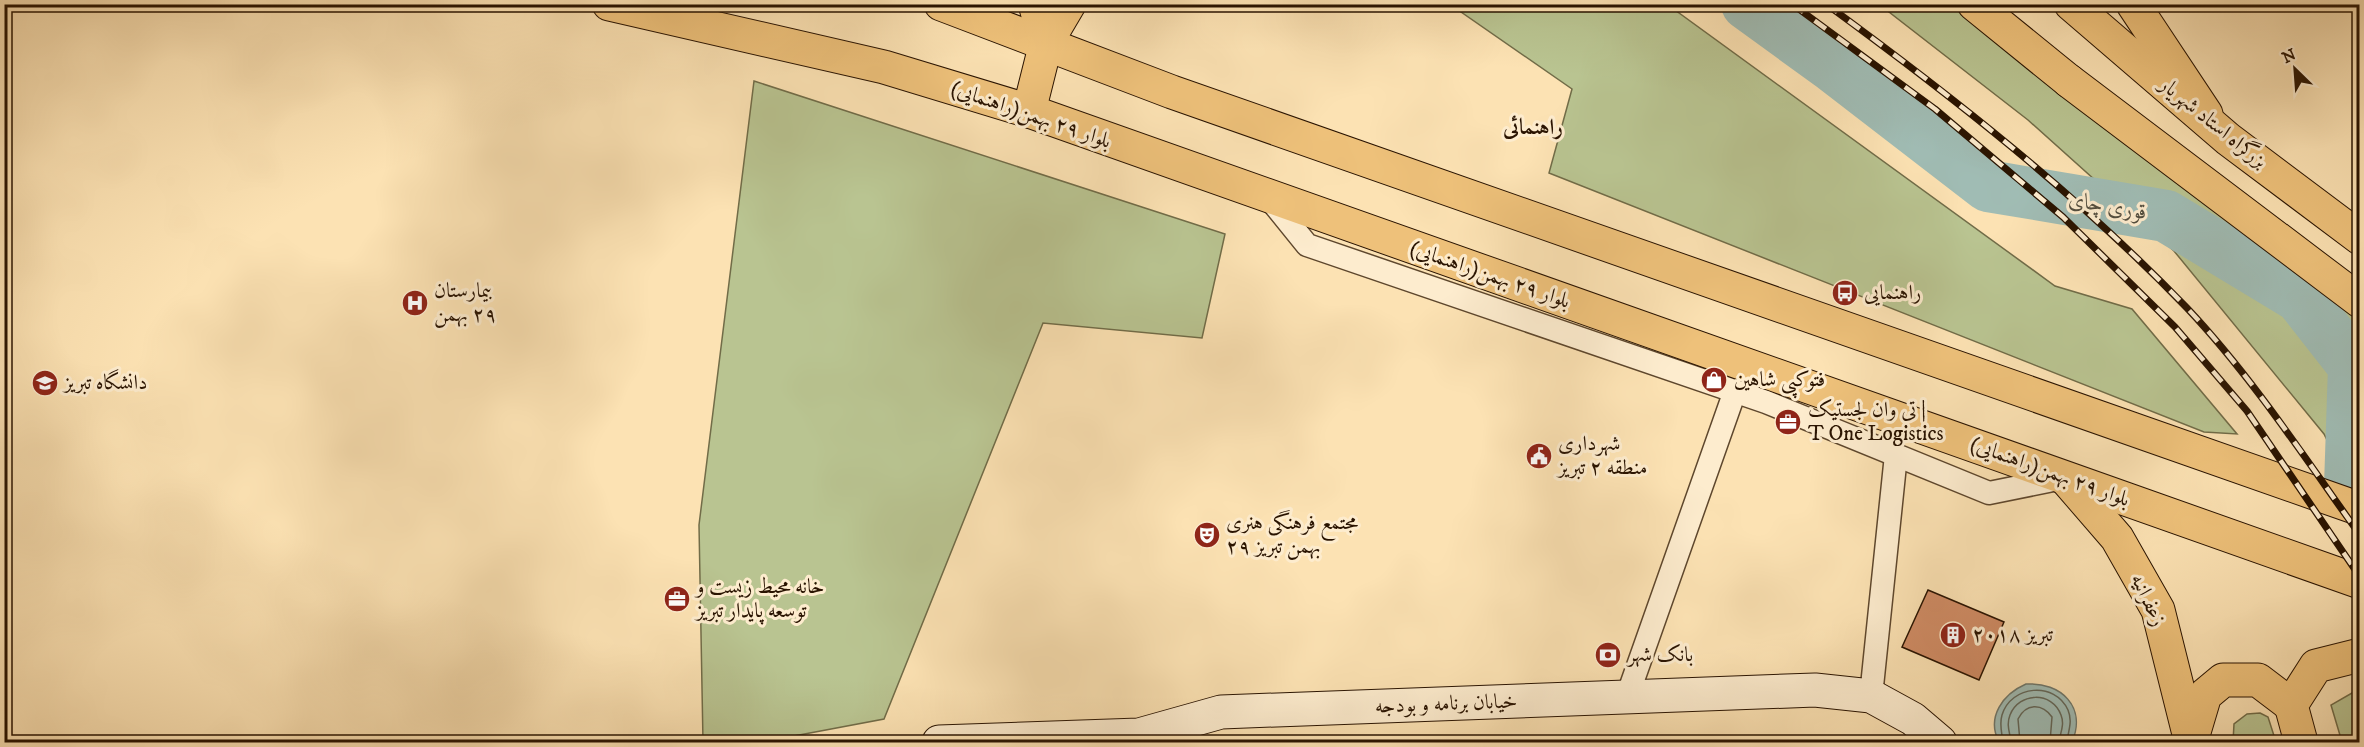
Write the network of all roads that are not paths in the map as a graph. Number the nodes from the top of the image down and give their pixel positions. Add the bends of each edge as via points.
1 (609, 4) edge
2 (941, 4) edge
3 (1035, 4) edge
4 (1070, 4) edge
5 (1974, 4) edge
6 (2071, 4) edge
7 (2133, 4) edge
8 (1046, 43) junction
9 (1029, 111) junction
10 (2216, 128) junction
11 (1269, 198) junction
12 (2355, 232) edge
13 (2360, 301) edge
14 (1735, 391) junction
15 (1896, 455) junction
16 (2064, 478) junction
17 (2360, 509) edge
18 (2360, 582) edge
19 (2360, 655) edge
20 (1871, 696) junction
21 (1627, 697) junction
22 (2290, 705) junction
23 (939, 742) edge
24 (1940, 742) edge
25 (2191, 742) edge
26 (2301, 742) edge

1 - 9 main road, بلوار ٢٩ بهمن(راهنمایی) via 884,67
2 - 8 main road
3 - 8 main road
4 - 8 main road
5 - 13 main road via 2069,81
6 - 10 main road, بزرگراه استاد شهریار
7 - 10 main road
8 - 9 main road
8 - 17 main road via 1172,92
9 - 11 main road, بلوار ٢٩ بهمن(راهنمایی)
10 - 12 main road, بزرگراه استاد شهریار
11 - 14 street via 1307,245
11 - 16 main road, بلوار ٢٩ بهمن(راهنمایی)
14 - 15 street
14 - 21 street
15 - 16 street via 1989,494
15 - 20 street
16 - 18 main road, بلوار ٢٩ بهمن(راهنمایی)
16 - 25 main road, زعفرانیه via 2117,538 2158,610
19 - 22 main road via 2316,666
20 - 21 street, خیابان برنامه و بودجه via 1815,690
20 - 24 street, خیابان برنامه و بودجه via 1913,719
21 - 23 street, خیابان برنامه و بودجه via 1221,712 1139,735
22 - 25 main road via 2258,680 2223,680 2205,695
22 - 26 main road

